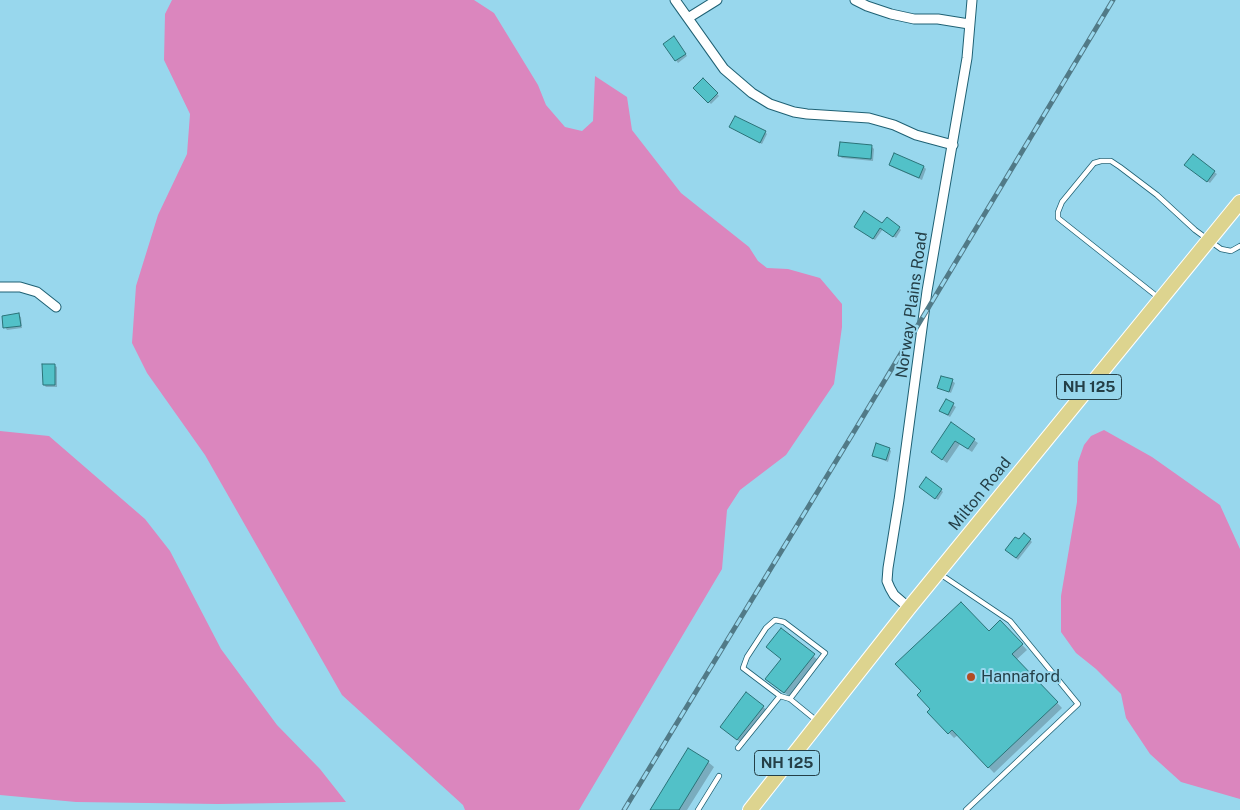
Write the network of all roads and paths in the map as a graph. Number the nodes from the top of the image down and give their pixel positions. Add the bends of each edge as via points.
1 (675, 0) edge
2 (716, 0) edge
3 (855, 0) edge
4 (972, 0) edge
5 (688, 18) junction
6 (969, 24) junction
7 (953, 145) junction
8 (1240, 202) edge
9 (1208, 241) junction
10 (1240, 246) edge
11 (0, 287) edge
12 (1160, 300) junction
13 (56, 307) dead end
14 (938, 573) junction
15 (909, 608) junction
16 (780, 696) junction
17 (790, 700) junction
18 (818, 722) junction
19 (738, 748) dead end
20 (719, 776) dead end
21 (698, 810) edge
22 (750, 810) edge
23 (966, 810) edge

1 - 5 street
2 - 5 street
3 - 6 street via 914,19
4 - 6 street, Norway Plains Road
5 - 7 street via 733,78 770,104 807,114 869,118
6 - 7 street, Norway Plains Road
7 - 15 street, Norway Plains Road via 929,282 888,568 890,588
8 - 9 main road, Milton Road / NH 125
9 - 10 lane via 1227,252
9 - 12 main road, Milton Road / NH 125
9 - 12 lane via 1158,195 1111,162 1101,160 1094,163 1062,202 1058,218
11 - 13 street via 20,287 37,292
12 - 14 main road, Milton Road / NH 125
14 - 15 main road, Milton Road / NH 125
14 - 23 lane via 1010,621 1078,704
15 - 18 main road, Milton Road / NH 125
16 - 17 lane
16 - 17 lane via 743,668 766,628 775,620 784,622 825,653
16 - 19 lane
17 - 18 lane
18 - 22 main road, Milton Road / NH 125
20 - 21 lane

